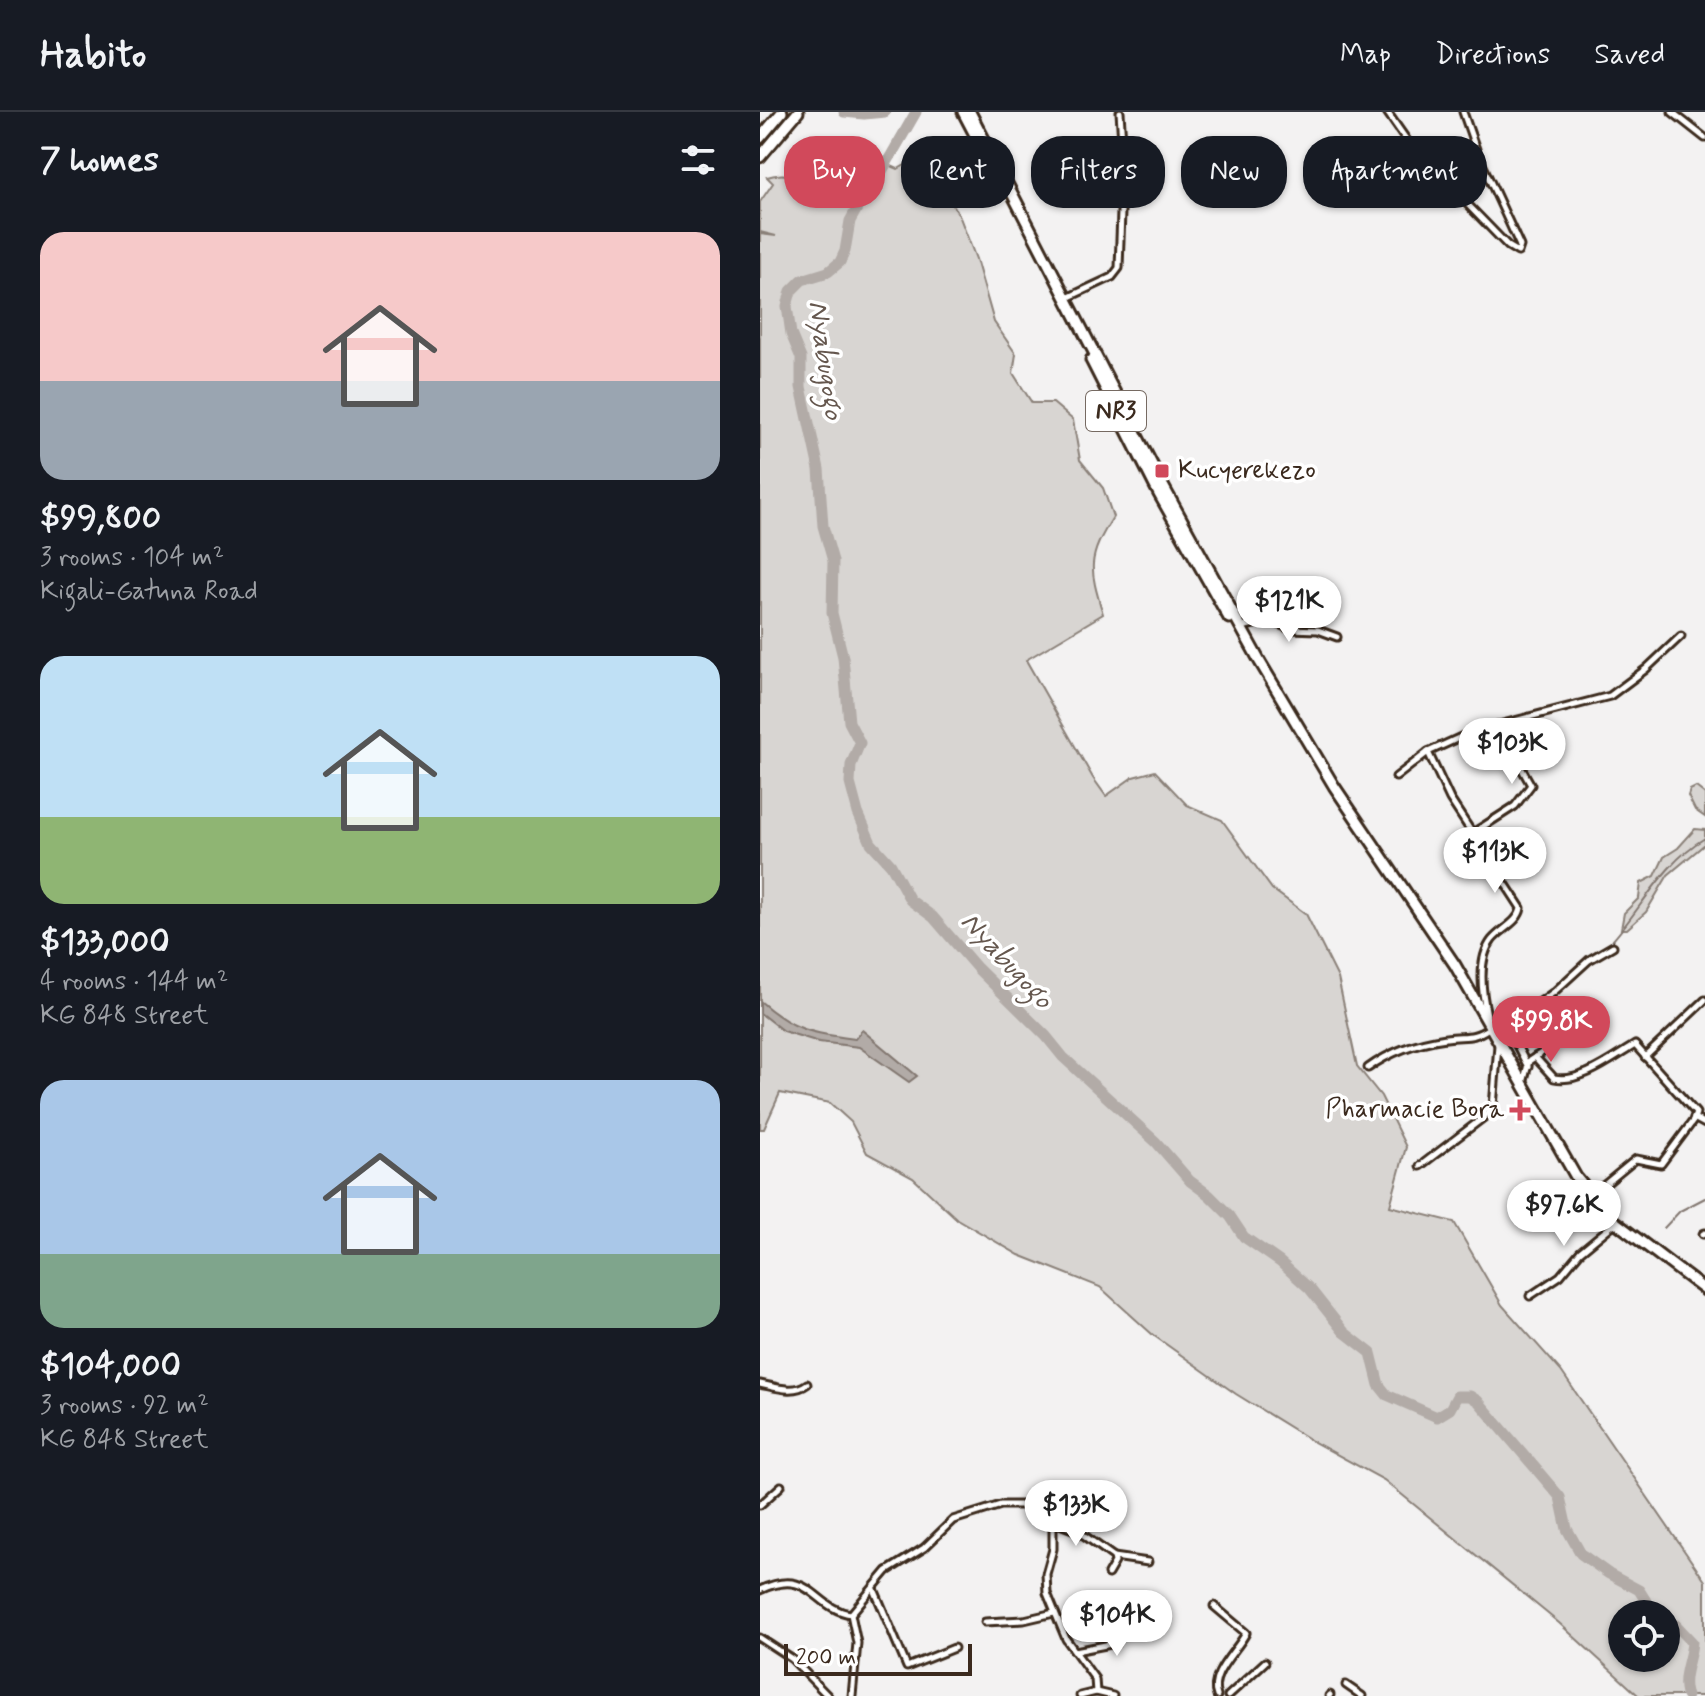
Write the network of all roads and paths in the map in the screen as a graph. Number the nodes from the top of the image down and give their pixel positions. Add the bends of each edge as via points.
1 (782, 112) edge
2 (798, 112) edge
3 (963, 112) edge
4 (970, 112) edge
5 (1120, 112) edge
6 (1387, 112) edge
7 (1463, 112) edge
8 (1672, 112) edge
9 (760, 138) edge
10 (1705, 138) edge
11 (760, 157) edge
12 (1066, 299) junction
13 (1241, 627) junction
14 (1681, 636) dead end
15 (1337, 637) dead end
16 (1283, 702) junction
17 (1497, 725) junction
18 (1428, 752) junction
19 (1396, 777) dead end
20 (1473, 833) junction
21 (1613, 946) dead end
22 (1705, 1000) edge
23 (1490, 1027) junction
24 (1569, 1035) dead end
25 (1498, 1040) junction
26 (1535, 1057) junction
27 (1645, 1057) junction
28 (1528, 1067) junction
29 (1368, 1068) dead end
30 (1523, 1084) junction
31 (1694, 1118) junction
32 (1705, 1124) edge
33 (1420, 1166) dead end
34 (1591, 1196) junction
35 (1615, 1222) junction
36 (1705, 1290) edge
37 (1530, 1296) dead end
38 (760, 1384) edge
39 (807, 1384) dead end
40 (781, 1486) dead end
41 (760, 1505) edge
42 (1052, 1521) junction
43 (1114, 1557) junction
44 (1148, 1562) dead end
45 (1108, 1574) dead end
46 (874, 1589) junction
47 (760, 1590) edge
48 (1214, 1606) dead end
49 (1054, 1613) junction
50 (851, 1614) junction
51 (985, 1622) dead end
52 (1126, 1622) dead end
53 (760, 1638) edge
54 (954, 1648) dead end
55 (1075, 1651) junction
56 (1265, 1662) dead end
57 (1346, 1685) dead end
58 (1096, 1692) junction
59 (828, 1696) edge
60 (852, 1696) edge
61 (1080, 1696) edge
62 (1113, 1696) edge
63 (1217, 1696) edge
64 (1228, 1696) edge
65 (1362, 1696) edge

1 - 9 main road
2 - 11 main road
3 - 16 main road, NR3 via 1159,494
4 - 12 main road, NR3
5 - 12 street via 1119,268 1112,277
6 - 7 street via 1410,145 1518,252 1520,246
8 - 10 street
12 - 13 main road, NR3
13 - 15 street via 1274,622
13 - 16 main road, NR3
14 - 17 street via 1610,696
16 - 23 main road, NR3 via 1425,916
17 - 18 street
17 - 20 street via 1531,785 1515,806
18 - 19 street
18 - 20 street
20 - 23 street via 1521,911 1493,939 1486,954 1482,993
21 - 28 street via 1507,1026
22 - 27 street
23 - 25 main road, NR3
23 - 29 street via 1471,1037 1448,1037 1394,1051
24 - 26 street
25 - 30 main road, NR3
25 - 33 street via 1493,1107
26 - 27 street via 1558,1079 1591,1070 1635,1045
26 - 28 street
27 - 31 street via 1693,1109
28 - 30 street
30 - 34 main road, NR3
31 - 32 street
31 - 34 street via 1661,1164 1636,1159
34 - 35 main road, NR3
35 - 36 main road, NR3
35 - 37 street via 1560,1276
38 - 39 street via 800,1389
40 - 41 street
42 - 43 street via 1078,1531
42 - 46 street via 1048,1505 1001,1505 953,1520 924,1548 887,1571
42 - 49 street via 1046,1583
43 - 44 street
43 - 45 street
46 - 50 street
46 - 54 street via 907,1667
47 - 50 street via 801,1584 836,1610
48 - 63 street via 1246,1633 1224,1665 1215,1685
49 - 51 street
49 - 55 street
50 - 60 street via 857,1643
52 - 55 street via 1116,1643
53 - 59 street via 792,1659
55 - 58 street via 1095,1679
56 - 64 street
57 - 65 street
58 - 61 street
58 - 62 street

